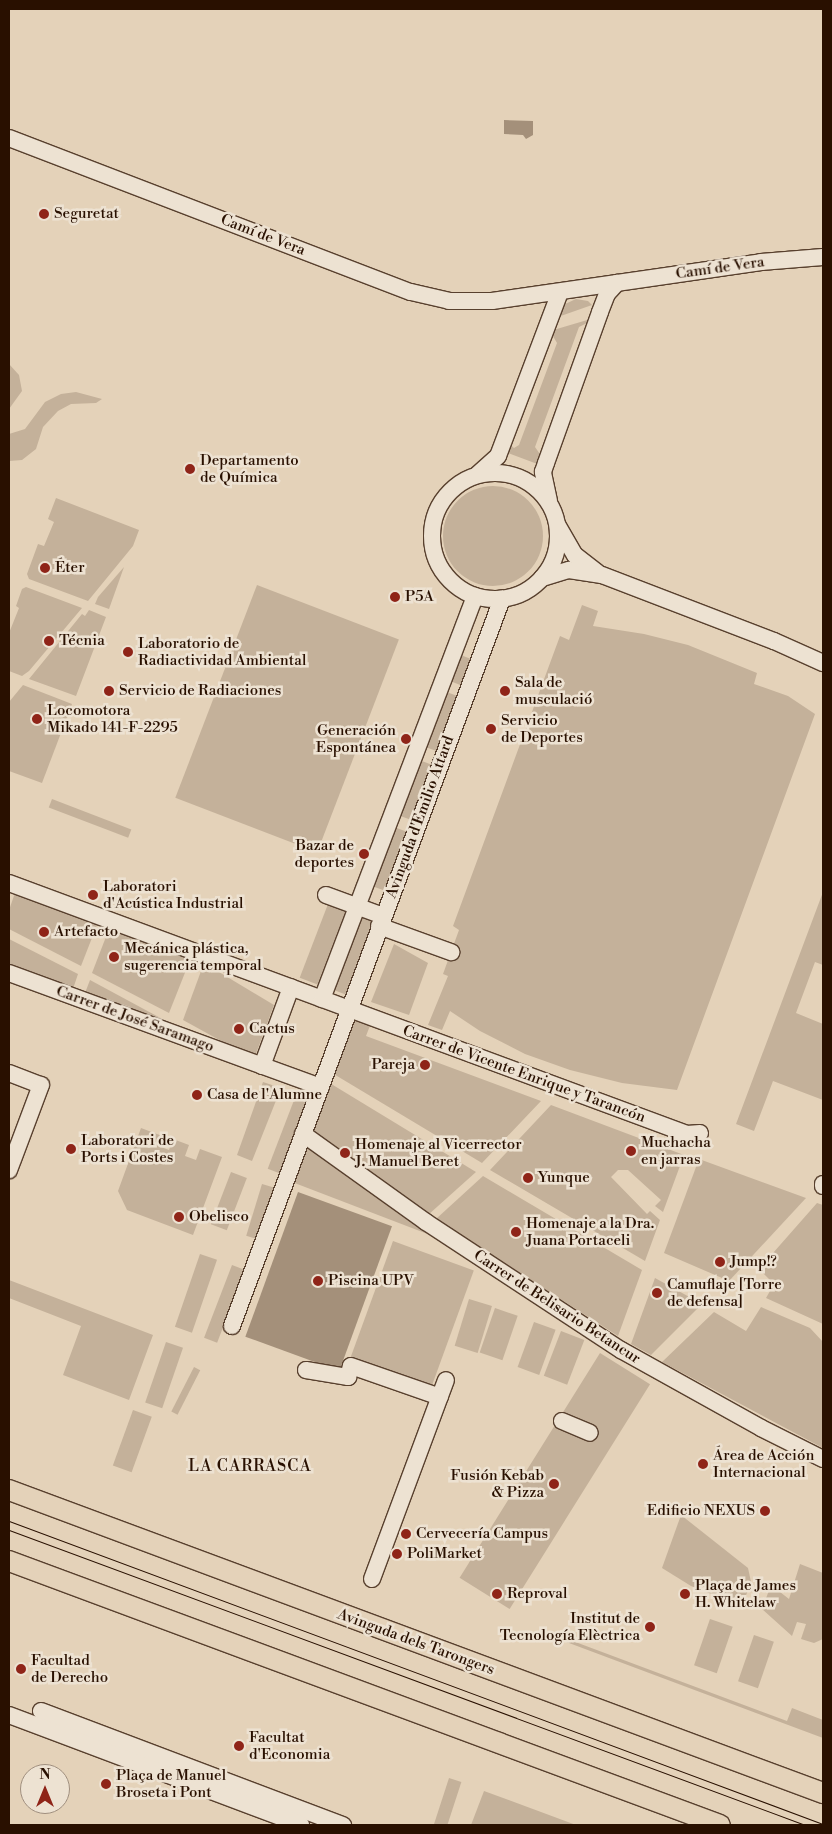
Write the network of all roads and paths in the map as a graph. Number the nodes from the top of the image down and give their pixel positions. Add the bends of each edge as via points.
1 (9, 138) edge
2 (823, 257) edge
3 (617, 283) junction
4 (577, 289) junction
5 (560, 292) junction
6 (523, 297) junction
7 (600, 312) junction
8 (547, 324) junction
9 (473, 477) junction
10 (550, 505) junction
11 (556, 522) junction
12 (602, 575) junction
13 (542, 578) junction
14 (475, 596) junction
15 (502, 599) junction
16 (774, 641) junction
17 (823, 654) edge
18 (823, 663) edge
19 (9, 883) edge
20 (326, 895) dead end
21 (357, 906) junction
22 (381, 921) junction
23 (451, 952) dead end
24 (9, 973) edge
25 (291, 987) junction
26 (322, 999) junction
27 (349, 1010) junction
28 (262, 1066) junction
29 (9, 1073) edge
30 (321, 1087) junction
31 (700, 1133) dead end
32 (303, 1134) junction
33 (9, 1170) edge
34 (232, 1326) dead end
35 (306, 1370) dead end
36 (446, 1380) dead end
37 (440, 1397) junction
38 (562, 1421) dead end
39 (590, 1433) dead end
40 (823, 1458) edge
41 (9, 1490) edge
42 (9, 1561) edge
43 (372, 1579) dead end
44 (41, 1712) dead end
45 (9, 1714) edge
46 (823, 1793) edge
47 (301, 1825) edge
48 (343, 1825) edge
49 (720, 1825) edge

1 - 6 street, Camí de Vera via 411,292 449,301
2 - 3 street, Camí de Vera
3 - 4 street, Camí de Vera
3 - 7 street
4 - 5 street, Camí de Vera
4 - 7 street via 590,297
5 - 6 street, Camí de Vera
5 - 8 street
6 - 8 street via 540,304 546,312
7 - 10 street via 543,472
8 - 9 street via 498,456
9 - 10 street via 508,475 539,491
9 - 14 street via 455,487 444,499 432,529 432,546 446,577
10 - 11 street
11 - 12 street via 575,555
11 - 13 street via 558,542 553,561
12 - 13 street via 568,570
12 - 16 street
13 - 15 street via 517,596
14 - 15 street
14 - 21 street, Avinguda d'Emilio Attard
15 - 22 street, Avinguda d'Emilio Attard
16 - 17 street
16 - 18 street
19 - 25 street
20 - 21 street
21 - 22 street
21 - 26 street, Avinguda d'Emilio Attard
22 - 23 street
22 - 27 street, Avinguda d'Emilio Attard
24 - 28 street, Carrer de José Saramago
25 - 26 street
25 - 28 street
26 - 27 street
27 - 30 street, Avinguda d'Emilio Attard
27 - 31 street, Carrer de Vicente Enrique y Tarancón via 688,1134
28 - 30 street, Carrer de José Saramago
29 - 33 street via 41,1085
30 - 32 street, Avinguda d'Emilio Attard
32 - 34 street, Avinguda d'Emilio Attard
32 - 40 street, Carrer de Belisario Betancur via 426,1222 621,1350 761,1428
35 - 37 street via 348,1377 351,1366
36 - 37 street
37 - 43 street
38 - 39 street
41 - 46 main road, Avinguda dels Tarongers
42 - 49 main road
44 - 48 street
45 - 47 street

